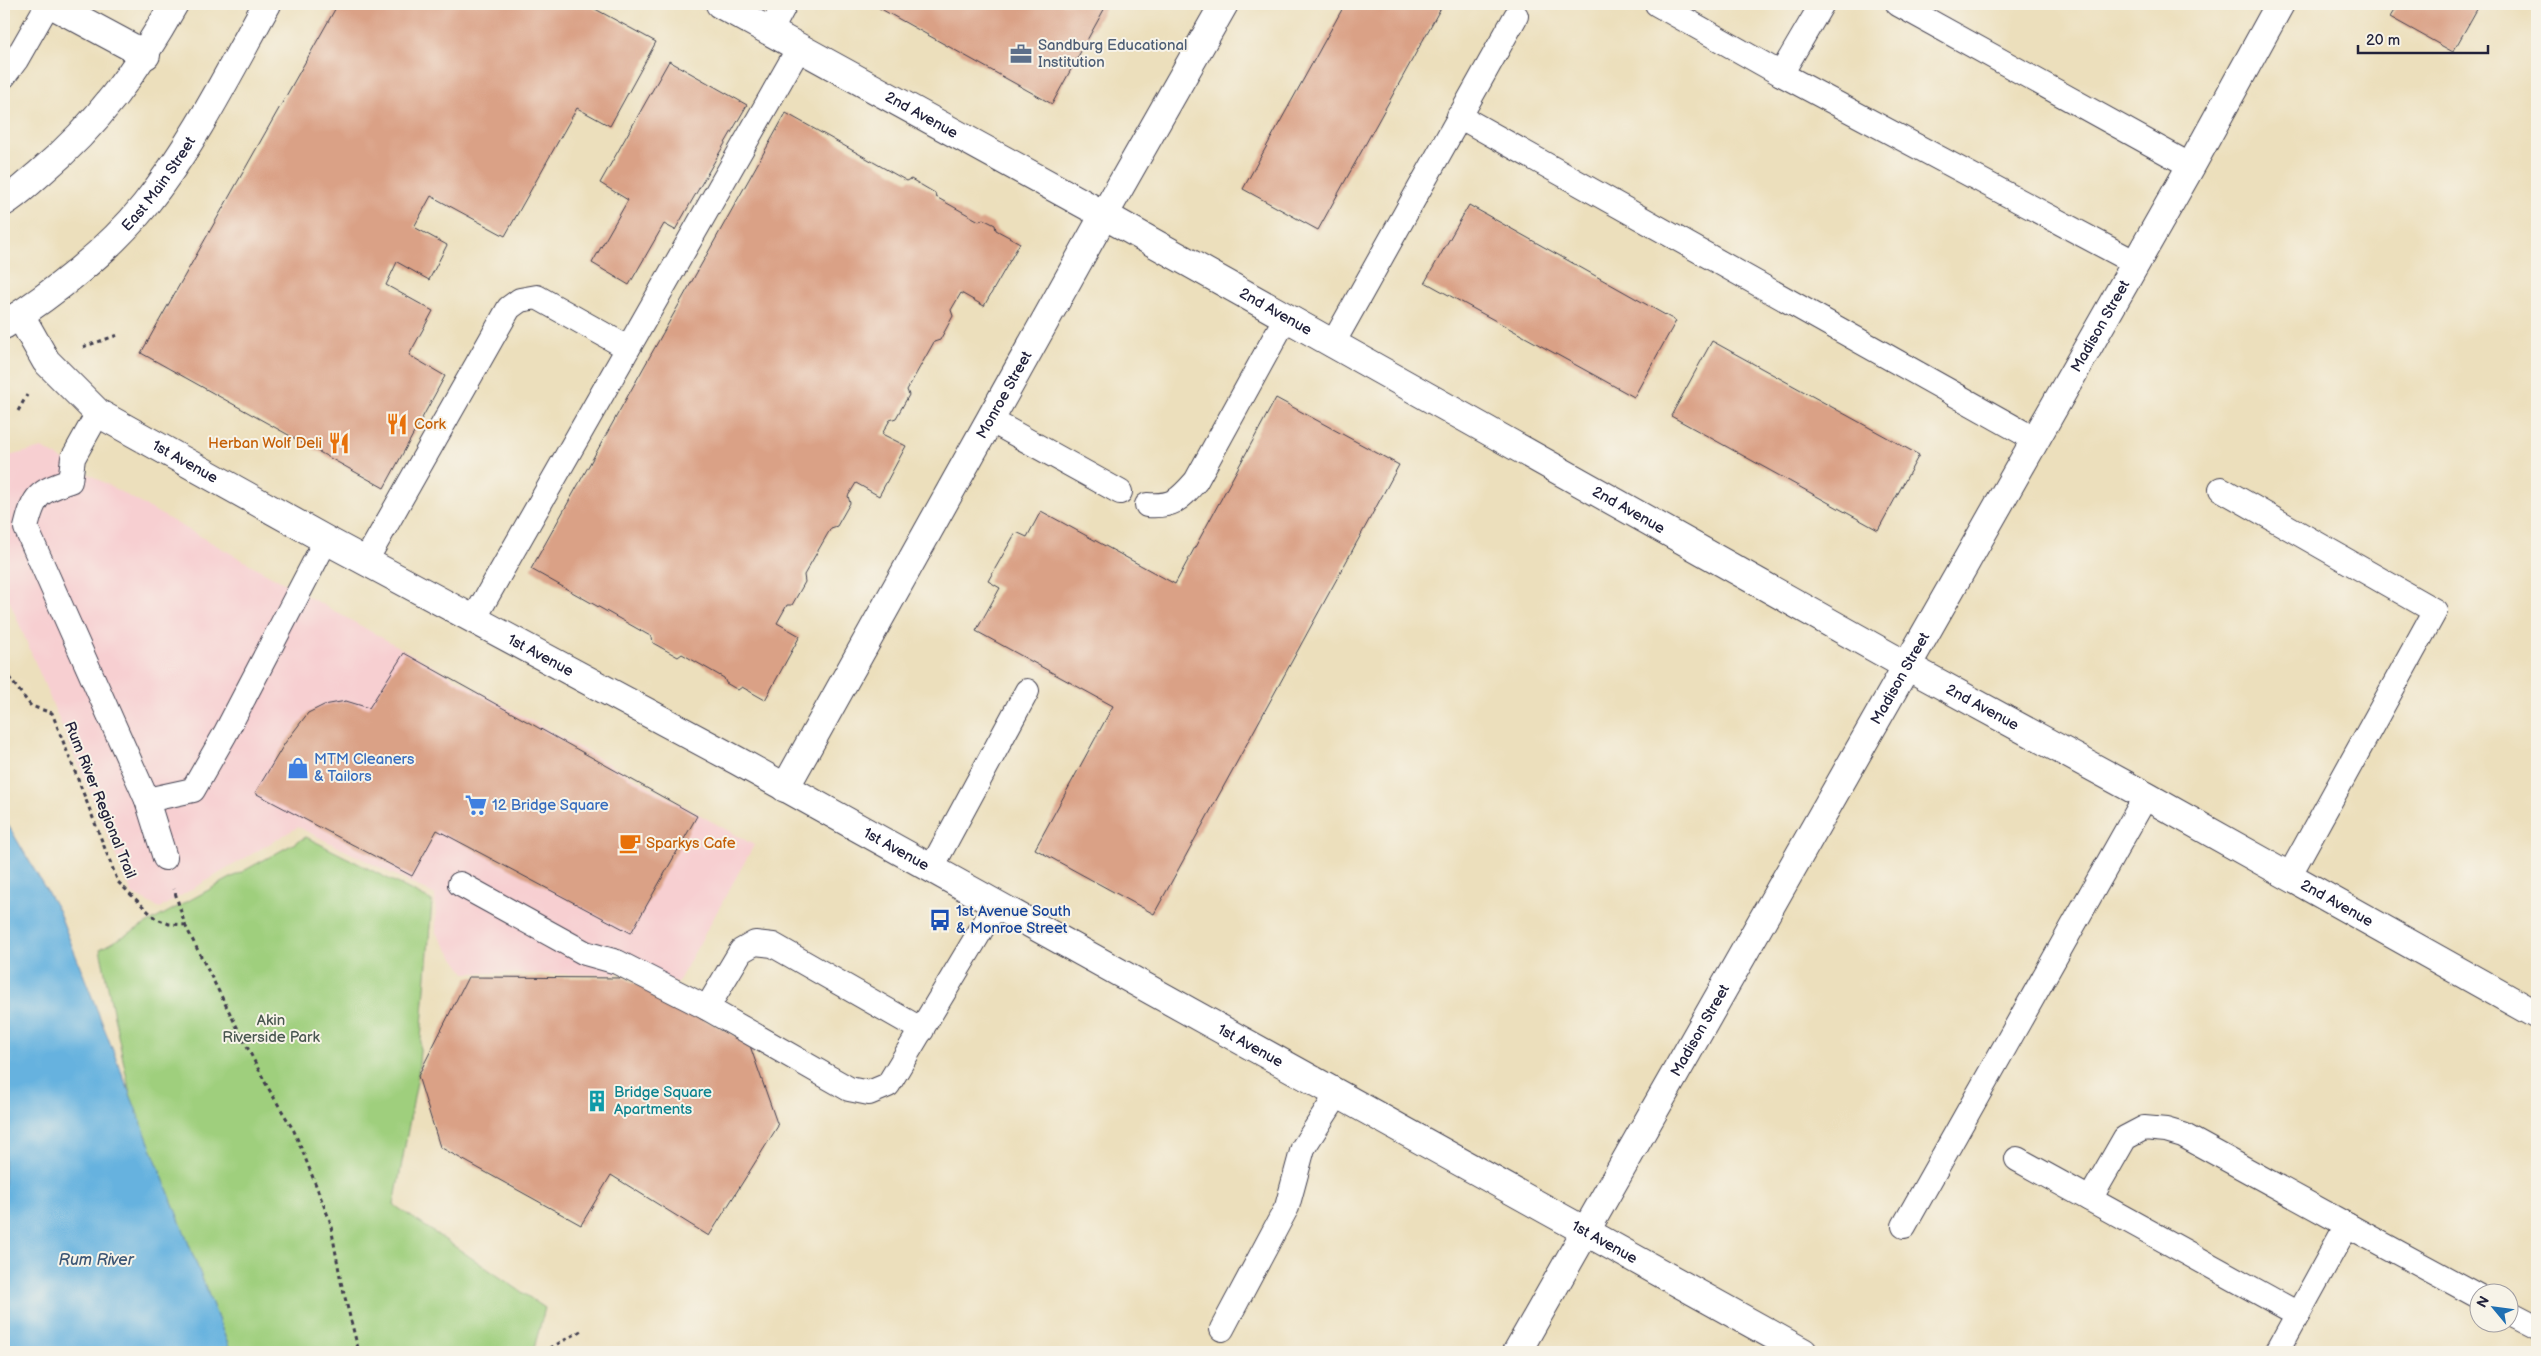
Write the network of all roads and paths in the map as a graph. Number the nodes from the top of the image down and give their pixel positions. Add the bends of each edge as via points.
1 (49, 4) edge
2 (174, 4) edge
3 (267, 4) edge
4 (720, 4) edge
5 (785, 4) edge
6 (1224, 4) edge
7 (1657, 4) edge
8 (1822, 4) edge
9 (1898, 4) edge
10 (2280, 4) edge
11 (1516, 16) dead end
12 (770, 32) junction
13 (799, 48) junction
14 (146, 55) junction
15 (1781, 74) junction
16 (4, 76) edge
17 (1460, 116) junction
18 (2192, 166) junction
19 (4, 202) edge
20 (1104, 215) junction
21 (2136, 263) junction
22 (1285, 319) junction
23 (12, 320) edge
24 (1332, 345) junction
25 (628, 348) junction
26 (98, 413) junction
27 (990, 420) junction
28 (2036, 440) junction
29 (2221, 489) dead end
30 (1120, 492) dead end
31 (1147, 505) dead end
32 (326, 540) junction
33 (366, 562) junction
34 (474, 619) junction
35 (1907, 666) junction
36 (4, 671) edge
37 (1027, 691) dead end
38 (785, 788) junction
39 (2146, 796) junction
40 (147, 800) junction
41 (165, 858) joint
42 (931, 869) junction
43 (2289, 876) junction
44 (460, 884) dead end
45 (996, 905) junction
46 (185, 925) junction
47 (707, 1008) junction
48 (2537, 1016) edge
49 (922, 1030) junction
50 (1337, 1095) junction
51 (2017, 1159) dead end
52 (2090, 1199) junction
53 (2347, 1225) junction
54 (1904, 1226) dead end
55 (1586, 1232) junction
56 (2468, 1291) edge
57 (2298, 1314) junction
58 (2518, 1317) edge
59 (2537, 1327) edge
60 (1222, 1329) dead end
61 (581, 1331) dead end
62 (359, 1352) edge
63 (544, 1352) edge
64 (1518, 1352) edge
65 (1803, 1352) edge
66 (2277, 1352) edge

1 - 14 street
1 - 16 lane
2 - 14 street
3 - 23 street, East Main Street via 196,131 144,205 84,267
4 - 12 street, 2nd Avenue
5 - 12 lane
6 - 20 street, Monroe Street
7 - 15 lane
8 - 15 lane
9 - 18 lane
10 - 18 street, Madison Street
11 - 17 lane
12 - 13 street, 2nd Avenue
13 - 20 street, 2nd Avenue
13 - 25 lane
14 - 19 street via 110,103 70,147
15 - 21 lane
17 - 24 lane
17 - 28 lane
18 - 21 street, Madison Street
20 - 22 street, 2nd Avenue
20 - 27 street, Monroe Street
21 - 28 street, Madison Street
22 - 24 street, 2nd Avenue
22 - 31 lane via 1196,481 1178,501 1161,506
23 - 26 street, 1st Avenue via 46,361
24 - 35 street, 2nd Avenue
25 - 33 lane via 537,298 520,300 509,308
25 - 34 lane
26 - 32 street, 1st Avenue
26 - 40 lane via 73,458 70,480 49,488 32,503 26,528
27 - 30 lane
27 - 38 street, Monroe Street
28 - 35 street, Madison Street
29 - 43 lane via 2436,612
32 - 33 street, 1st Avenue
32 - 40 lane via 194,790
33 - 34 street, 1st Avenue
34 - 38 street, 1st Avenue
35 - 39 street, 2nd Avenue
35 - 55 street, Madison Street
36 - 46 path, Rum River Regional Trail via 31,706 52,713 118,882 154,918 169,924
37 - 42 lane
38 - 42 street, 1st Avenue
39 - 43 street, 2nd Avenue
39 - 54 lane
40 - 41 lane
41 - 46 path
42 - 45 street, 1st Avenue
43 - 48 street, 2nd Avenue
44 - 47 lane via 585,954 617,962
45 - 49 lane
45 - 50 street, 1st Avenue
46 - 62 path via 304,1155 330,1221
47 - 49 lane via 849,1089 869,1094 888,1085
47 - 49 lane via 741,951 754,943 773,945
50 - 55 street, 1st Avenue
50 - 60 lane via 1304,1148 1287,1207
51 - 52 lane
52 - 53 lane via 2124,1138 2144,1128 2166,1130 2183,1135
52 - 57 lane
53 - 56 lane
53 - 57 lane
55 - 64 street, Madison Street
55 - 65 street, 1st Avenue
57 - 66 lane
58 - 59 lane
61 - 63 path

